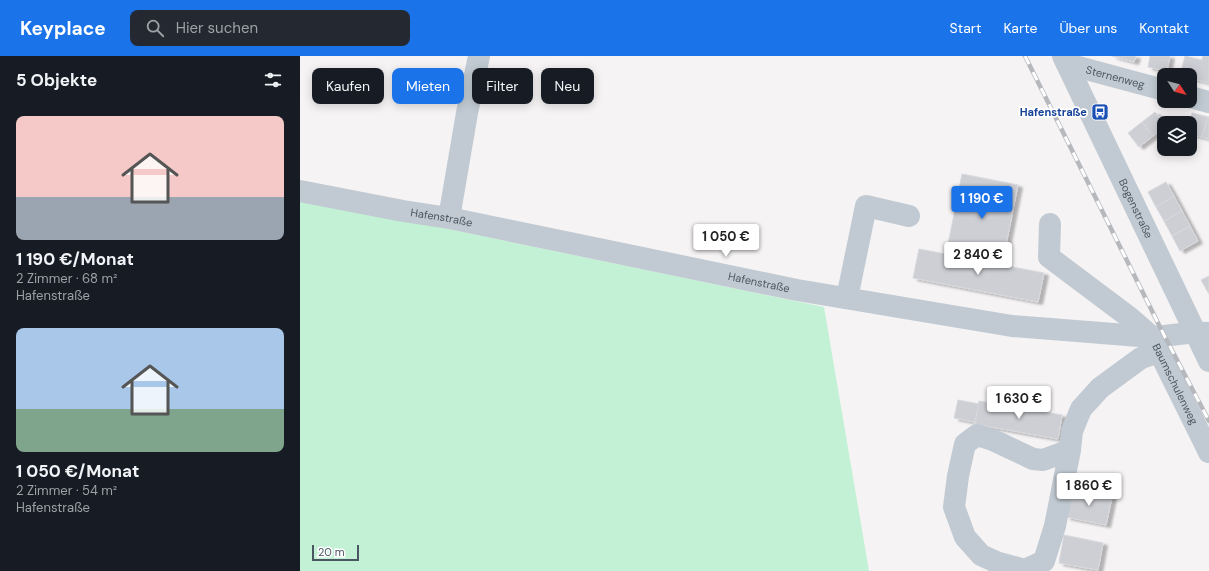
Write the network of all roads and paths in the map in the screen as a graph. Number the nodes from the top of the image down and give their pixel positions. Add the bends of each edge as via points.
1 (479, 56) edge
2 (1065, 60) edge
3 (1157, 88) edge
4 (1197, 98) edge
5 (1209, 102) edge
6 (300, 191) edge
7 (909, 216) dead end
8 (449, 218) junction
9 (1050, 224) dead end
10 (847, 298) junction
11 (1202, 332) edge
12 (1155, 344) junction
13 (1209, 361) edge
14 (1070, 450) junction
15 (1209, 452) edge

1 - 8 street
2 - 3 street, Sternenweg
2 - 11 street, Bogenstraße
4 - 5 street
6 - 8 street, Hafenstraße
7 - 10 street via 866,206
8 - 10 street, Hafenstraße
9 - 12 street via 1049,257 1129,317
10 - 12 street, Hafenstraße via 1012,326
11 - 12 street via 1165,336
11 - 13 street, Bogenstraße
12 - 14 street via 1141,358 1100,388 1081,409 1072,431
12 - 15 street, Baumschulenweg
14 - 14 street via 1055,526 1044,561 1025,570 981,556 964,537 954,507 965,444 977,435 1033,459 1042,460

